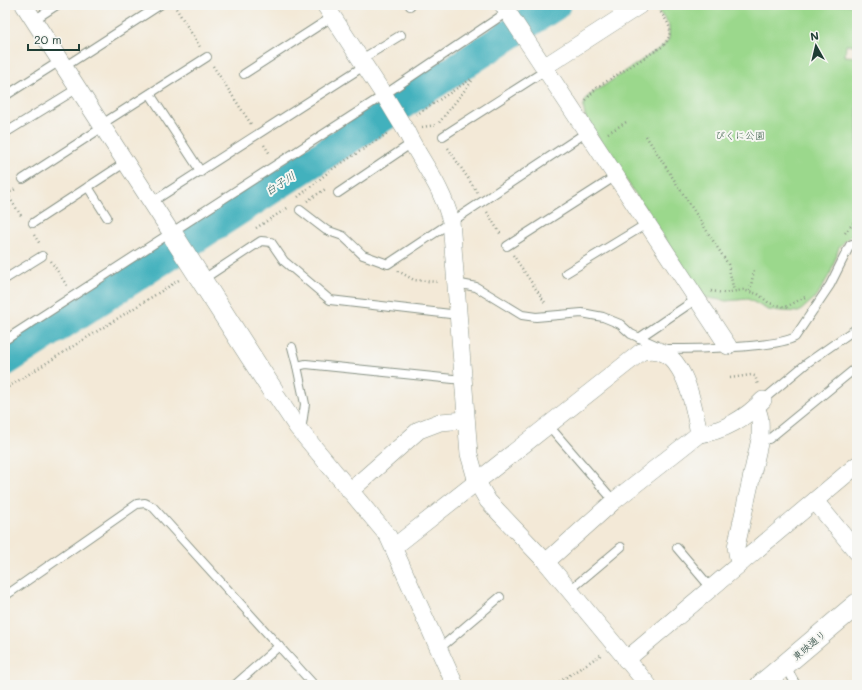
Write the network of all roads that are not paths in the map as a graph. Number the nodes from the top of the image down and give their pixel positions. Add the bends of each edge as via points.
1 (24, 5) edge
2 (57, 5) edge
3 (160, 5) edge
4 (640, 5) edge
5 (328, 11) edge
6 (507, 11) edge
7 (34, 20) junction
8 (401, 35) dead end
9 (207, 57) road end
10 (362, 63) junction
11 (62, 64) junction
12 (544, 67) junction
13 (244, 74) dead end
14 (78, 88) junction
15 (150, 94) junction
16 (5, 96) edge
17 (385, 97) junction
18 (102, 126) junction
19 (587, 132) junction
20 (5, 133) edge
21 (443, 136) road end
22 (409, 137) junction
23 (126, 162) junction
24 (201, 172) junction
25 (616, 176) junction
26 (23, 179) dead end
27 (88, 187) junction
28 (338, 193) dead end
29 (152, 202) junction
30 (300, 210) dead end
31 (107, 217) dead end
32 (451, 221) junction
33 (33, 222) dead end
34 (648, 223) junction
35 (173, 235) junction
36 (857, 245) edge
37 (507, 246) road end
38 (46, 257) road end
39 (196, 272) junction
40 (566, 274) dead end
41 (5, 279) edge
42 (456, 283) junction
43 (703, 294) junction
44 (459, 315) junction
45 (857, 328) edge
46 (639, 338) junction
47 (5, 340) edge
48 (728, 346) junction
49 (292, 347) dead end
50 (665, 352) junction
51 (297, 366) junction
52 (857, 367) edge
53 (463, 380) junction
54 (273, 391) joint
55 (760, 404) junction
56 (466, 420) junction
57 (548, 426) junction
58 (301, 433) junction
59 (699, 434) junction
60 (760, 439) junction
61 (857, 465) edge
62 (477, 482) junction
63 (350, 491) junction
64 (815, 500) junction
65 (614, 501) junction
66 (394, 547) junction
67 (621, 547) dead end
68 (677, 548) dead end
69 (857, 552) edge
70 (546, 562) junction
71 (741, 563) junction
72 (711, 588) junction
73 (570, 590) junction
74 (5, 596) edge
75 (500, 597) dead end
76 (857, 604) edge
77 (279, 646) junction
78 (439, 649) junction
79 (626, 660) junction
80 (785, 664) junction
81 (235, 685) edge
82 (314, 685) edge
83 (455, 685) edge
84 (648, 685) edge
85 (761, 685) edge
86 (796, 685) edge

1 - 7 street
2 - 7 lane
3 - 11 lane
4 - 12 street
5 - 10 street
5 - 13 lane
6 - 12 street
6 - 17 lane
7 - 11 street
8 - 10 lane
9 - 15 lane
10 - 17 street
10 - 24 lane via 258,136
11 - 14 street
11 - 16 lane
12 - 19 street
12 - 21 lane
14 - 18 street
14 - 20 lane
15 - 18 lane
15 - 24 lane
17 - 22 street, bridge
17 - 35 lane via 277,164
18 - 23 street
18 - 26 lane
19 - 25 street
19 - 32 lane
22 - 28 lane
22 - 32 street via 435,180
23 - 27 lane
23 - 29 street
24 - 29 lane
25 - 34 street
25 - 37 lane
27 - 31 lane
27 - 33 lane
29 - 35 street
30 - 32 lane via 326,230 343,236 363,255 388,264
32 - 42 street
34 - 40 lane
34 - 43 street
35 - 39 street
35 - 47 lane via 73,294
36 - 48 lane via 850,245 830,285 795,337 781,342
38 - 41 lane
39 - 44 lane via 261,241 271,242 284,261 330,300
39 - 54 street
42 - 44 street
42 - 46 lane via 476,286 522,315 536,317 582,313 620,324 630,334
43 - 46 lane
43 - 48 street
44 - 53 street
45 - 55 lane via 807,363
46 - 50 lane
48 - 50 lane
49 - 51 lane
50 - 57 street via 646,351 636,355
50 - 59 street via 673,359 684,378 694,406
51 - 53 lane via 306,364
51 - 58 lane via 304,404
52 - 60 lane via 769,439
53 - 56 street
54 - 58 street
55 - 59 street via 730,425
55 - 60 street
56 - 62 street via 469,454
56 - 63 street via 440,422 419,430
57 - 62 street
57 - 65 lane
58 - 63 street
59 - 65 street
60 - 71 street via 736,547
61 - 64 street
62 - 66 street
62 - 70 street via 488,501
63 - 66 street via 388,536
64 - 69 street
64 - 71 street
65 - 70 street
66 - 78 street
67 - 73 lane
68 - 72 lane
70 - 73 street
71 - 72 street
72 - 79 street
73 - 79 street
74 - 77 lane via 137,504 145,503 153,507
75 - 78 lane
76 - 80 street, 東映通り
77 - 81 lane
77 - 82 lane
78 - 83 street
79 - 84 street
80 - 85 street, 東映通り
80 - 86 lane

